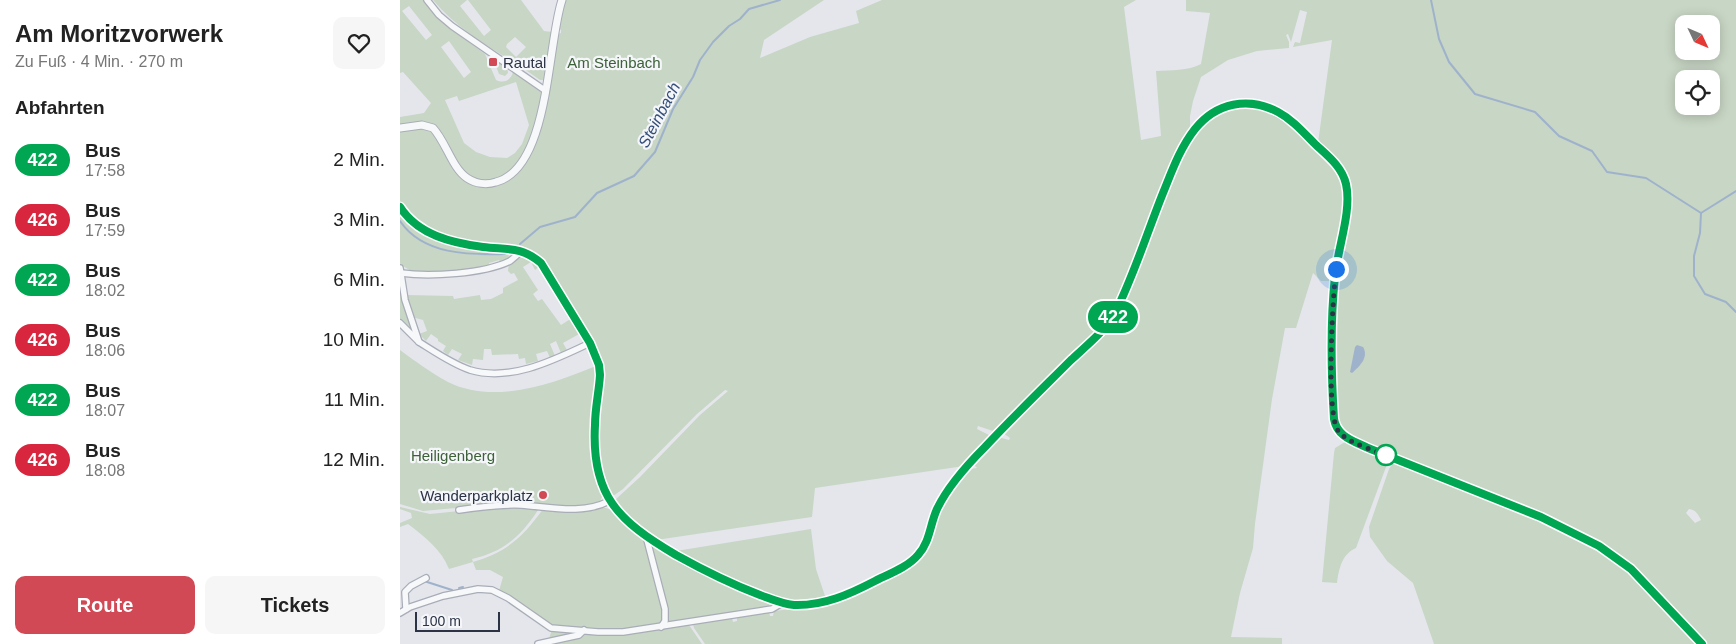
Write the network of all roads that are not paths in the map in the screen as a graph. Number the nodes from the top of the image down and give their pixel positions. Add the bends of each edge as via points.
1 (427, 0) edge
2 (562, 0) edge
3 (546, 91) junction
4 (400, 128) edge
5 (400, 207) edge
6 (522, 251) junction
7 (401, 271) edge
8 (400, 323) edge
9 (418, 342) junction
10 (590, 343) junction
11 (609, 500) junction
12 (458, 510) dead end
13 (646, 536) junction
14 (426, 578) dead end
15 (782, 603) junction
16 (406, 608) junction
17 (400, 613) edge
18 (662, 626) junction
19 (584, 630) junction
20 (538, 644) edge
21 (1702, 644) edge

1 - 3 street via 452,26
2 - 3 street
3 - 4 street via 536,132 525,158 516,172 504,180 487,184 465,176 430,126
5 - 6 street via 411,221 439,238
6 - 7 street via 510,260 457,274 414,275
6 - 10 street via 541,263
7 - 9 street via 405,300
8 - 9 street
9 - 10 street via 470,370 499,373 541,364
10 - 11 street via 600,375 594,449 602,488
11 - 12 street via 599,506 580,508 520,505
11 - 13 street
13 - 15 street via 712,574
13 - 18 street via 665,609
14 - 16 street via 405,592
15 - 18 street via 772,609
15 - 21 street via 807,604 842,597 918,556 938,506 976,456 1111,320 1179,155 1195,129 1220,108 1246,103 1277,111 1293,122 1344,176 1347,211 1331,317 1334,419 1338,432 1368,448 1541,517 1599,546 1631,569
16 - 17 street
16 - 19 street via 458,591 485,589 508,598 551,628
18 - 19 street via 623,632
19 - 20 street via 580,635

